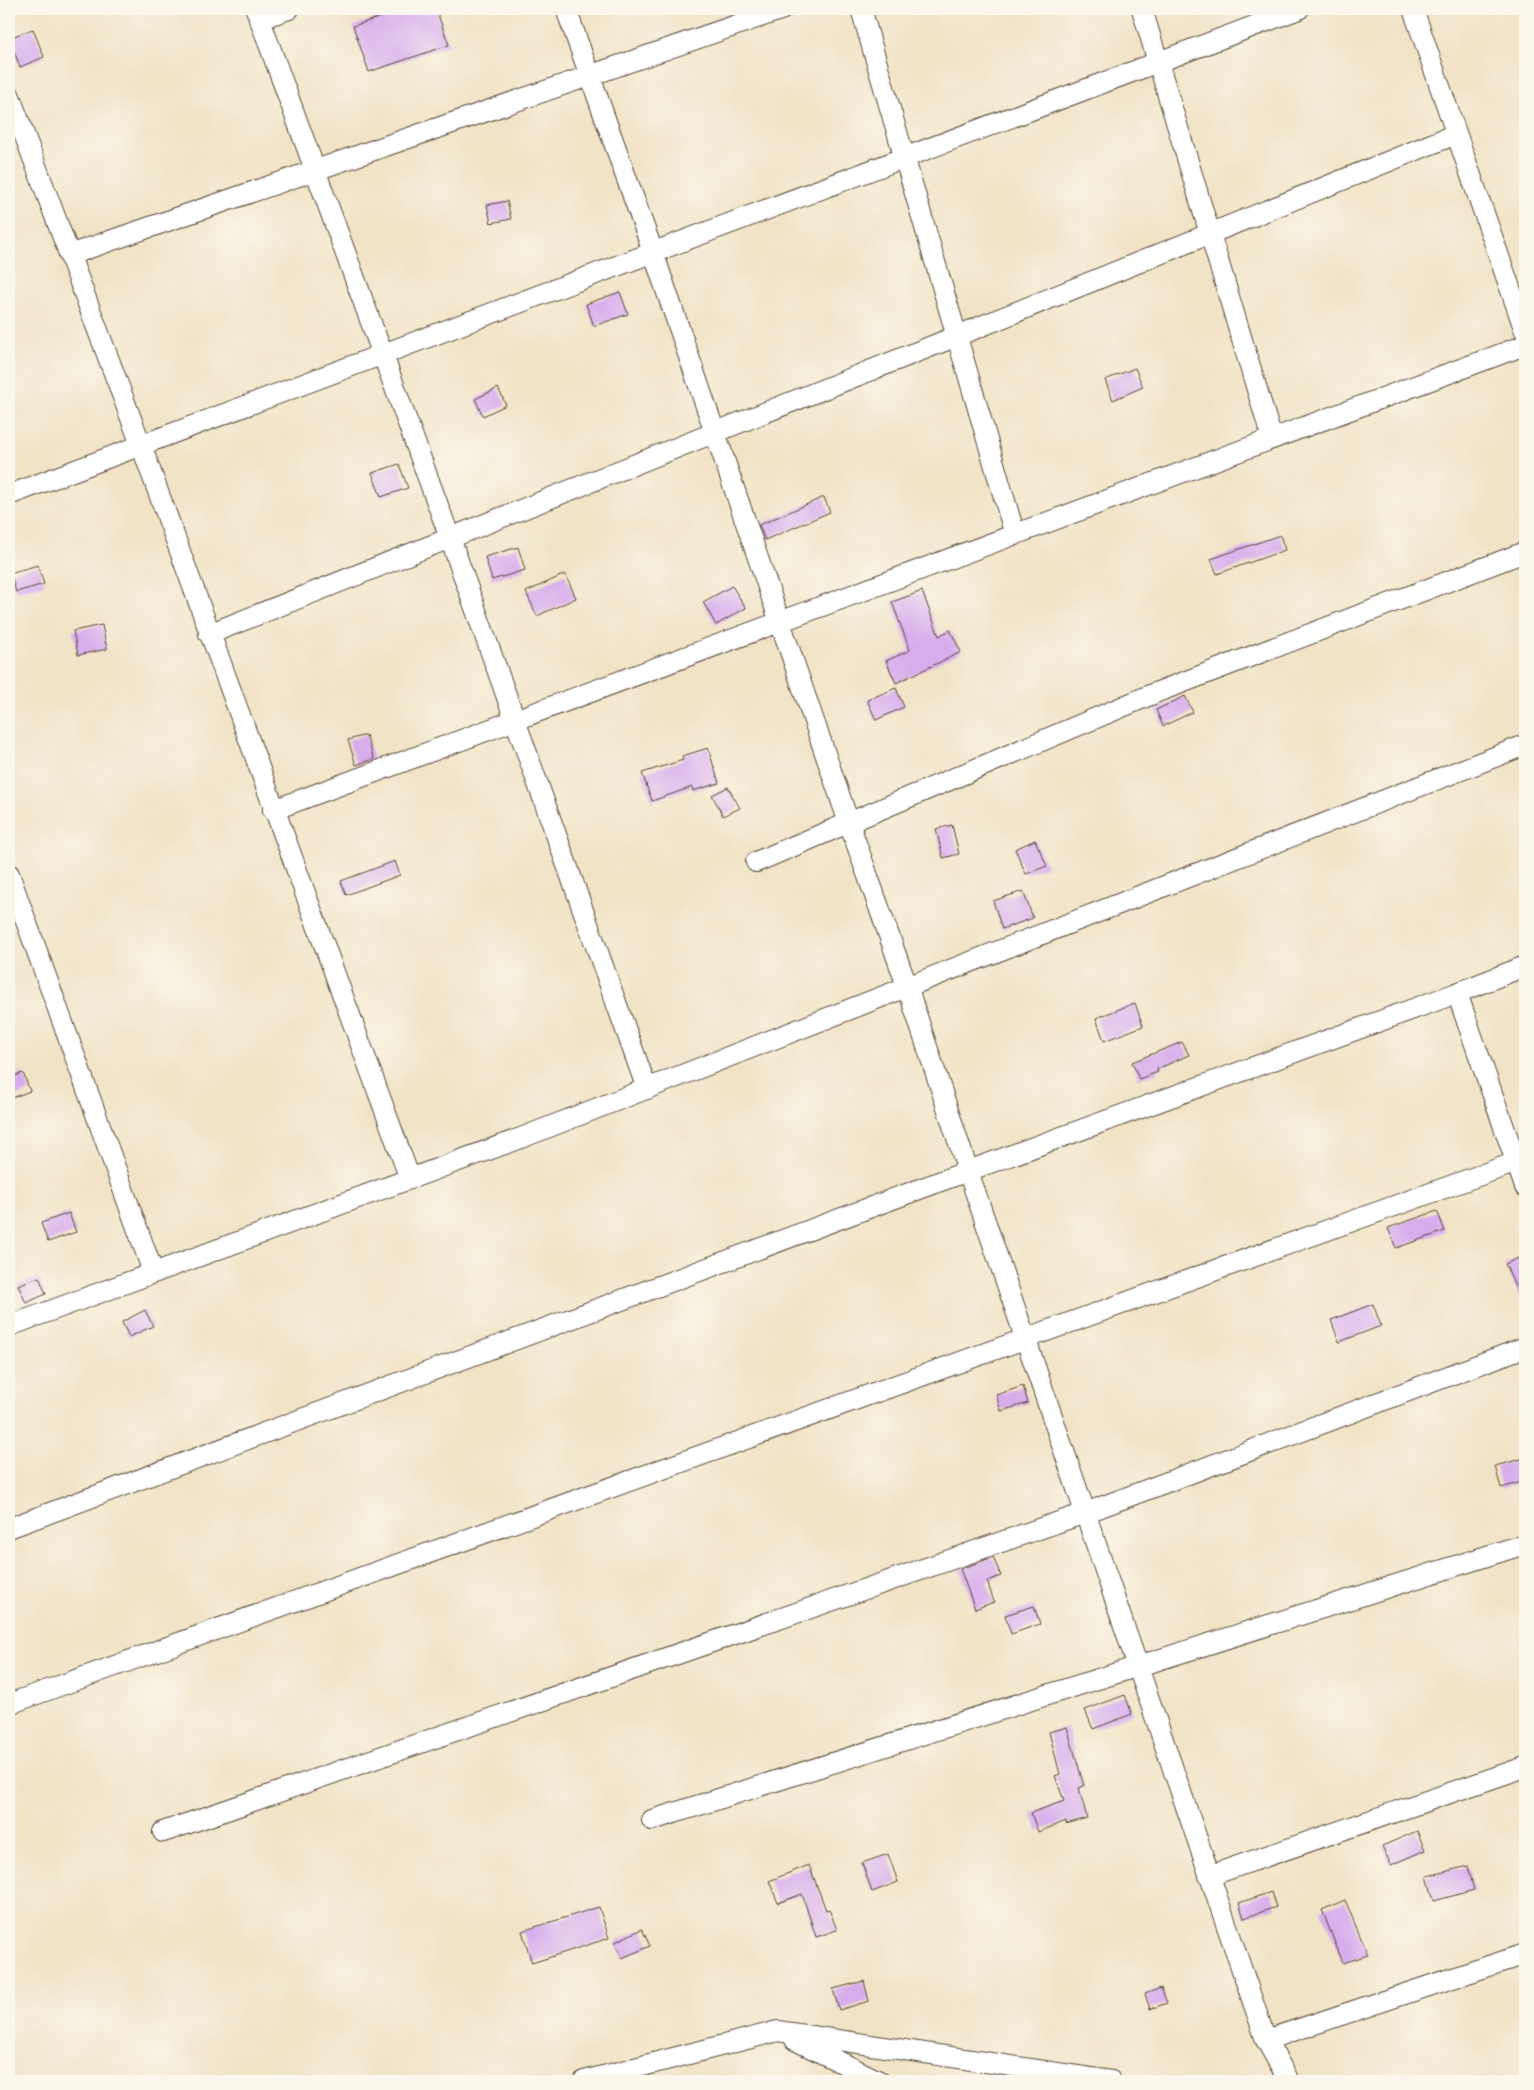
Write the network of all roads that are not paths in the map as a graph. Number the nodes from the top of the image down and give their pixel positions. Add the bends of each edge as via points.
1 (289, 9) edge
2 (566, 9) edge
3 (783, 9) edge
4 (861, 9) edge
5 (1142, 9) edge
6 (1299, 9) edge
7 (1413, 9) edge
8 (258, 14) edge
9 (1158, 62) junction
10 (590, 76) junction
11 (9, 94) edge
12 (1456, 134) junction
13 (905, 157) junction
14 (315, 170) junction
15 (1210, 234) junction
16 (653, 252) junction
17 (69, 255) junction
18 (1525, 331) edge
19 (957, 336) junction
20 (1525, 345) edge
21 (382, 354) junction
22 (715, 433) junction
23 (1272, 439) junction
24 (141, 445) junction
25 (9, 495) edge
26 (1015, 535) junction
27 (450, 538) junction
28 (1525, 552) edge
29 (780, 622) junction
30 (209, 634) junction
31 (514, 721) junction
32 (1525, 745) edge
33 (273, 810) junction
34 (849, 823) junction
35 (756, 862) dead end
36 (9, 874) edge
37 (1525, 966) edge
38 (907, 986) junction
39 (1457, 993) junction
40 (647, 1089) junction
41 (1521, 1161) edge
42 (968, 1171) junction
43 (410, 1178) junction
44 (1525, 1187) edge
45 (153, 1272) junction
46 (9, 1326) edge
47 (1025, 1339) junction
48 (1525, 1347) edge
49 (1085, 1513) junction
50 (9, 1528) edge
51 (1525, 1544) edge
52 (1137, 1666) junction
53 (9, 1704) edge
54 (1525, 1767) edge
55 (652, 1820) dead end
56 (163, 1832) dead end
57 (1209, 1876) junction
58 (1525, 1954) edge
59 (778, 2031) junction
60 (1266, 2040) junction
61 (584, 2081) edge
62 (879, 2081) edge
63 (1111, 2081) edge
64 (1289, 2081) edge

1 - 8 street
2 - 10 street
3 - 10 street
4 - 13 street
5 - 9 street
6 - 9 street
7 - 12 street
8 - 14 street
9 - 13 street
9 - 15 street
10 - 14 street
10 - 16 street
11 - 17 street
12 - 15 street
12 - 18 street
13 - 16 street
13 - 19 street
14 - 17 street
14 - 21 street
15 - 19 street
15 - 23 street
16 - 21 street
16 - 22 street
17 - 24 street
19 - 22 street
19 - 26 street
20 - 23 street
21 - 24 street
21 - 27 street
22 - 27 street
22 - 29 street
23 - 26 street
24 - 25 street
24 - 30 street
26 - 29 street
27 - 30 street
27 - 31 street
28 - 34 street via 1154,693
29 - 31 street
29 - 34 street
30 - 33 street
31 - 33 street
31 - 40 street
32 - 38 street
33 - 43 street
34 - 35 street
34 - 38 street
36 - 45 street
37 - 39 street
38 - 40 street
38 - 42 street
39 - 41 street
39 - 42 street
40 - 43 street
41 - 44 street
41 - 47 street
42 - 47 street
42 - 50 street
43 - 45 street
45 - 46 street
47 - 49 street
47 - 53 street
48 - 49 street
49 - 52 street
49 - 56 street
51 - 52 street
52 - 55 street
52 - 57 street
54 - 57 street
57 - 60 street
58 - 60 street
59 - 61 street
59 - 62 street
59 - 63 street
60 - 64 street

